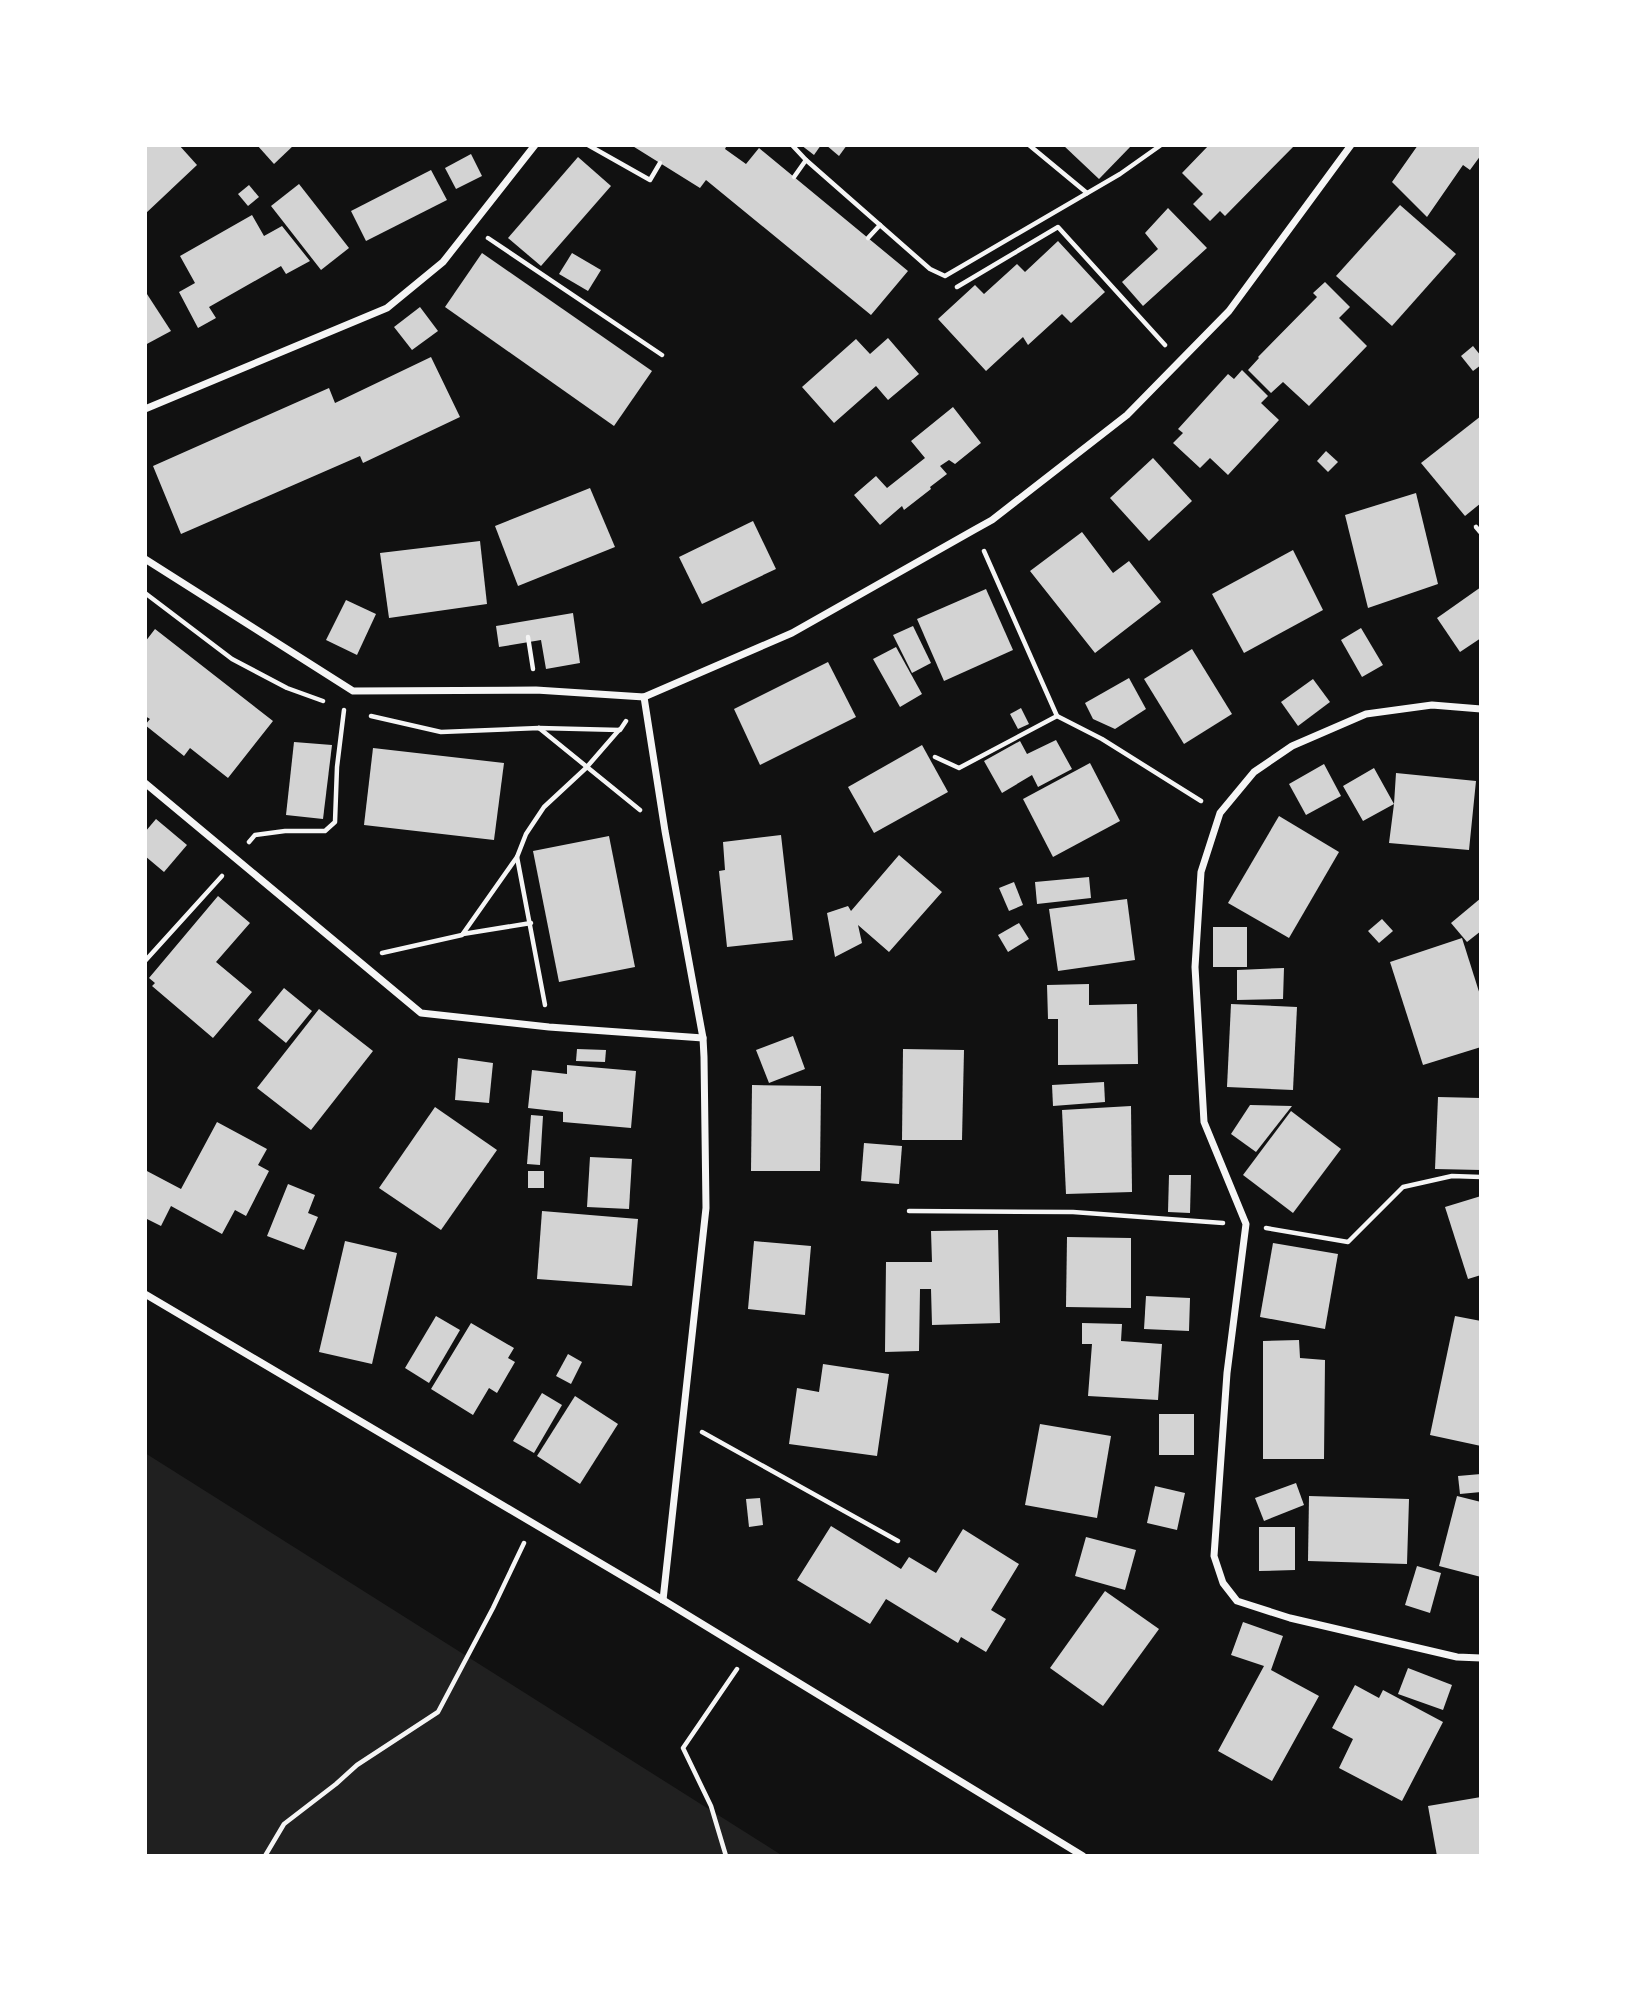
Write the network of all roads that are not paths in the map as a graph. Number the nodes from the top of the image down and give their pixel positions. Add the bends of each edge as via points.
1 (535, 145) edge
2 (1351, 145) edge
3 (145, 409) edge
4 (145, 559) edge
5 (645, 697) junction
6 (1481, 709) edge
7 (145, 783) edge
8 (703, 1038) junction
9 (145, 1294) edge
10 (663, 1600) junction
11 (1481, 1658) edge
12 (1083, 1856) edge

1 - 3 street via 443,262 387,308
2 - 5 street via 1229,311 1127,415 992,520 792,633
4 - 5 street via 353,691 536,690
5 - 8 street
6 - 11 street via 1432,705 1366,714 1292,746 1254,772 1220,813 1201,872 1195,967 1204,1122 1246,1224 1227,1373 1214,1556 1223,1583 1237,1601 1290,1618 1457,1657
7 - 8 street via 421,1013
8 - 10 street via 706,1208
9 - 10 street
10 - 12 street

